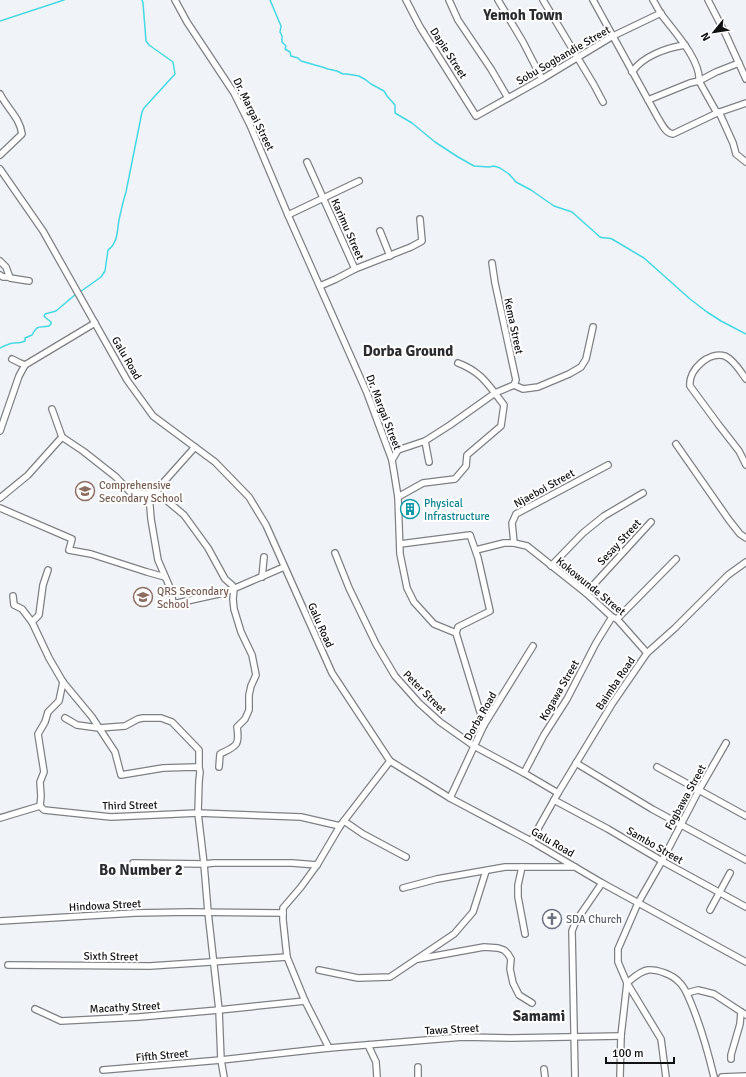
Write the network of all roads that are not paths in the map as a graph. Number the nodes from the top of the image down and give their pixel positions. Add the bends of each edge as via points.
1 (175, 0) edge
2 (406, 0) edge
3 (449, 0) edge
4 (498, 0) edge
5 (543, 0) edge
6 (593, 0) edge
7 (653, 0) edge
8 (708, 0) edge
9 (661, 13) junction
10 (613, 36) junction
11 (685, 44) junction
12 (577, 57) junction
13 (739, 63) junction
14 (632, 72) junction
15 (542, 79) junction
16 (746, 79) edge
17 (699, 81) junction
18 (0, 94) edge
19 (508, 98) junction
20 (648, 100) junction
21 (603, 102) dead end
22 (746, 103) edge
23 (718, 113) junction
24 (476, 116) joint
25 (0, 155) edge
26 (307, 162) dead end
27 (746, 162) edge
28 (0, 169) edge
29 (2, 178) edge
30 (359, 181) dead end
31 (323, 198) junction
32 (288, 215) junction
33 (420, 219) dead end
34 (380, 231) dead end
35 (390, 256) junction
36 (1, 262) edge
37 (492, 263) dead end
38 (355, 269) junction
39 (0, 270) edge
40 (0, 275) edge
41 (10, 277) junction
42 (29, 281) dead end
43 (320, 286) junction
44 (95, 323) junction
45 (593, 327) dead end
46 (12, 359) dead end
47 (458, 363) dead end
48 (25, 365) junction
49 (746, 379) edge
50 (514, 385) junction
51 (495, 393) junction
52 (52, 409) dead end
53 (0, 431) edge
54 (62, 437) junction
55 (425, 441) junction
56 (676, 444) dead end
57 (195, 447) junction
58 (392, 460) junction
59 (429, 462) dead end
60 (608, 465) dead end
61 (746, 466) edge
62 (155, 489) junction
63 (643, 493) dead end
64 (150, 494) junction
65 (398, 497) junction
66 (0, 498) edge
67 (0, 508) edge
68 (651, 522) dead end
69 (746, 538) edge
70 (514, 543) junction
71 (400, 544) junction
72 (476, 550) junction
73 (335, 553) dead end
74 (264, 557) dead end
75 (676, 559) dead end
76 (746, 562) edge
77 (551, 566) junction
78 (284, 567) junction
79 (48, 570) dead end
80 (262, 576) junction
81 (165, 577) junction
82 (234, 589) junction
83 (586, 593) junction
84 (13, 596) dead end
85 (614, 618) junction
86 (32, 622) junction
87 (456, 633) junction
88 (533, 646) dead end
89 (647, 653) junction
90 (63, 682) junction
91 (66, 718) dead end
92 (484, 725) junction
93 (99, 728) junction
94 (726, 743) dead end
95 (474, 746) junction
96 (390, 761) junction
97 (576, 763) junction
98 (218, 767) dead end
99 (199, 768) junction
100 (657, 768) dead end
101 (524, 773) junction
102 (699, 790) junction
103 (558, 793) junction
104 (450, 798) junction
105 (554, 800) junction
106 (40, 806) junction
107 (198, 813) junction
108 (746, 816) edge
109 (0, 818) edge
110 (344, 821) junction
111 (681, 824) junction
112 (340, 826) junction
113 (531, 840) junction
114 (406, 857) dead end
115 (746, 860) edge
116 (662, 861) junction
117 (133, 863) dead end
118 (204, 864) junction
119 (316, 865) junction
120 (522, 867) junction
121 (576, 867) junction
122 (486, 871) junction
123 (730, 873) dead end
124 (602, 883) junction
125 (403, 888) dead end
126 (719, 892) junction
127 (638, 903) junction
128 (746, 907) edge
129 (710, 910) dead end
130 (209, 912) junction
131 (283, 913) junction
132 (0, 921) edge
133 (525, 934) dead end
134 (287, 957) junction
135 (415, 960) junction
136 (214, 962) junction
137 (746, 962) edge
138 (8, 964) dead end
139 (319, 970) dead end
140 (627, 983) junction
141 (687, 993) junction
142 (305, 1001) junction
143 (532, 1003) dead end
144 (35, 1009) dead end
145 (219, 1010) junction
146 (744, 1014) edge
147 (621, 1036) junction
148 (575, 1037) junction
149 (368, 1045) junction
150 (329, 1048) junction
151 (731, 1059) dead end
152 (221, 1060) junction
153 (418, 1068) dead end
154 (544, 1069) dead end
155 (103, 1070) dead end
156 (746, 1076) edge
157 (224, 1077) edge
158 (377, 1077) edge
159 (418, 1077) edge
160 (545, 1077) edge
161 (575, 1077) edge
162 (620, 1077) edge
163 (666, 1077) edge
164 (714, 1077) edge
165 (722, 1077) edge

1 - 32 street, Dr. Margai Street via 234,93 259,144
2 - 24 street, Dapie Street
3 - 19 street via 458,20
4 - 15 street
5 - 12 street
6 - 10 street
7 - 9 street
8 - 13 street
9 - 10 street, Sobu Sogbandie Street
9 - 11 street
10 - 12 street, Sobu Sogbandie Street
10 - 14 street
11 - 14 street via 652,55
11 - 17 street via 698,70
12 - 15 street, Sobu Sogbandie Street
12 - 21 street
13 - 16 street
13 - 17 street
14 - 20 street
15 - 19 street, Sobu Sogbandie Street
17 - 20 street
17 - 23 street
18 - 25 street via 18,121 22,134
19 - 24 street, Sobu Sogbandie Street
20 - 23 street via 670,134
22 - 23 street
23 - 27 street via 736,154
26 - 31 street, Karimu Street
28 - 29 street, Galu Road
29 - 44 street, Galu Road via 43,231
30 - 31 street
31 - 32 street
31 - 38 street, Karimu Street
32 - 43 street, Dr. Margai Street
33 - 35 street via 422,241
34 - 35 street
35 - 38 street
36 - 39 street
36 - 41 street
37 - 50 street, Kema Street via 516,380
38 - 43 street, Karimu Street
40 - 41 street
41 - 42 street
43 - 58 street, Dr. Margai Street via 367,393
44 - 48 street
44 - 57 street, Galu Road via 128,380 153,416
45 - 50 street via 586,360 581,367 538,387 523,390
46 - 48 street
47 - 51 street via 481,376
48 - 53 street
49 - 61 street via 729,359 717,356 698,365 689,382 739,451
50 - 51 street
51 - 55 street
51 - 65 street via 504,405 501,426 467,455 466,466 455,479 423,482
52 - 54 street
54 - 64 street via 83,450 116,477 131,494
54 - 66 street via 28,474
55 - 58 street via 398,450
55 - 59 street
56 - 69 street via 729,520
57 - 62 street
57 - 78 street, Galu Road via 215,462 249,497 266,525
58 - 65 street, Dr. Margai Street
60 - 70 street, Njaeboi Street via 516,514 512,523
62 - 64 street
62 - 82 street via 184,516
63 - 77 street via 604,516 583,533
64 - 81 street via 151,519 158,560
65 - 71 street, Dr. Margai Street
67 - 81 street via 72,539 69,550 91,554
68 - 83 street, Sesay Street
70 - 72 street
70 - 77 street, Kokowunde Street via 527,546
71 - 72 street via 470,535
71 - 87 street, Dr. Margai Street via 407,588 414,602 434,624
72 - 87 street via 490,611 458,627
73 - 95 street, Peter Street via 376,644 395,676 440,722
74 - 80 street
75 - 85 street, Kogawa Street
76 - 89 street, Baimba Road via 728,575
77 - 83 street, Kokowunde Street
78 - 80 street
78 - 96 street, Galu Road via 332,673
79 - 86 street via 39,615
80 - 82 street
81 - 82 street via 171,590 173,604
82 - 98 street via 234,609 252,655 256,675 251,686 245,719 237,727 237,744 220,754
83 - 85 street, Kokowunde Street
84 - 86 street via 14,605 22,609
85 - 89 street, Kokowunde Street
85 - 101 street, Kogawa Street via 596,644
86 - 90 street
87 - 92 street
88 - 92 street, Dorba Road
89 - 97 street, Baimba Road
90 - 93 street
90 - 106 street via 59,701 48,712 38,734 44,772 40,782
91 - 93 street via 77,725
92 - 95 street, Dorba Road
93 - 99 street via 115,752 121,775 163,768
93 - 99 street via 125,726 143,718 162,718 172,722 199,750
94 - 102 street, Fogbawa Street
95 - 101 street, Peter Street
95 - 104 street, Dorba Road
96 - 104 street, Galu Road
96 - 110 street
97 - 103 street, Baimba Road
97 - 111 street
99 - 107 street
100 - 102 street
101 - 103 street, Peter Street
102 - 108 street
102 - 111 street, Fogbawa Street
103 - 105 street, Baimba Road
104 - 113 street, Galu Road
105 - 113 street, Baimba Road
105 - 116 street, Sambo Street
106 - 107 street, Third Street via 44,810 111,817
106 - 109 street
107 - 112 street, Third Street via 301,817
107 - 118 street
110 - 112 street
110 - 114 street
111 - 115 street
111 - 116 street, Fogbawa Street
112 - 119 street
113 - 121 street, Galu Road
116 - 126 street, Sambo Street
116 - 127 street, Fogbawa Street
117 - 118 street
118 - 119 street
118 - 130 street
119 - 131 street via 283,908
120 - 121 street
120 - 122 street
120 - 133 street via 518,897
121 - 124 street, Galu Road
122 - 125 street
122 - 135 street via 473,912 454,934
123 - 126 street
124 - 127 street, Galu Road
124 - 148 street via 572,931
126 - 128 street, Sambo Street
126 - 129 street
127 - 137 street, Galu Road
127 - 140 street, Fogbawa Street via 618,949 618,962
130 - 131 street, Hindowa Street
130 - 132 street, Hindowa Street
130 - 136 street
131 - 134 street
134 - 136 street, Sixth Street
134 - 142 street
135 - 139 street via 390,977 358,978
135 - 143 street via 484,947 504,950 511,959 513,983 519,995
136 - 138 street, Sixth Street via 150,966
136 - 145 street
140 - 141 street via 647,970 658,971 679,982
140 - 147 street
140 - 163 street, Fogbawa Street via 661,1039
141 - 146 street via 698,990 714,994
141 - 164 street via 697,1016
142 - 145 street, Macathy Street
142 - 150 street
144 - 145 street, Macathy Street via 61,1021
145 - 152 street
146 - 151 street
147 - 148 street, Tawa Street
147 - 162 street
148 - 149 street, Tawa Street via 463,1037
148 - 161 street
149 - 150 street, Tawa Street
149 - 158 street via 376,1062
150 - 152 street, Fifth Street
152 - 155 street, Fifth Street
152 - 157 street
153 - 159 street
154 - 160 street
156 - 165 street

